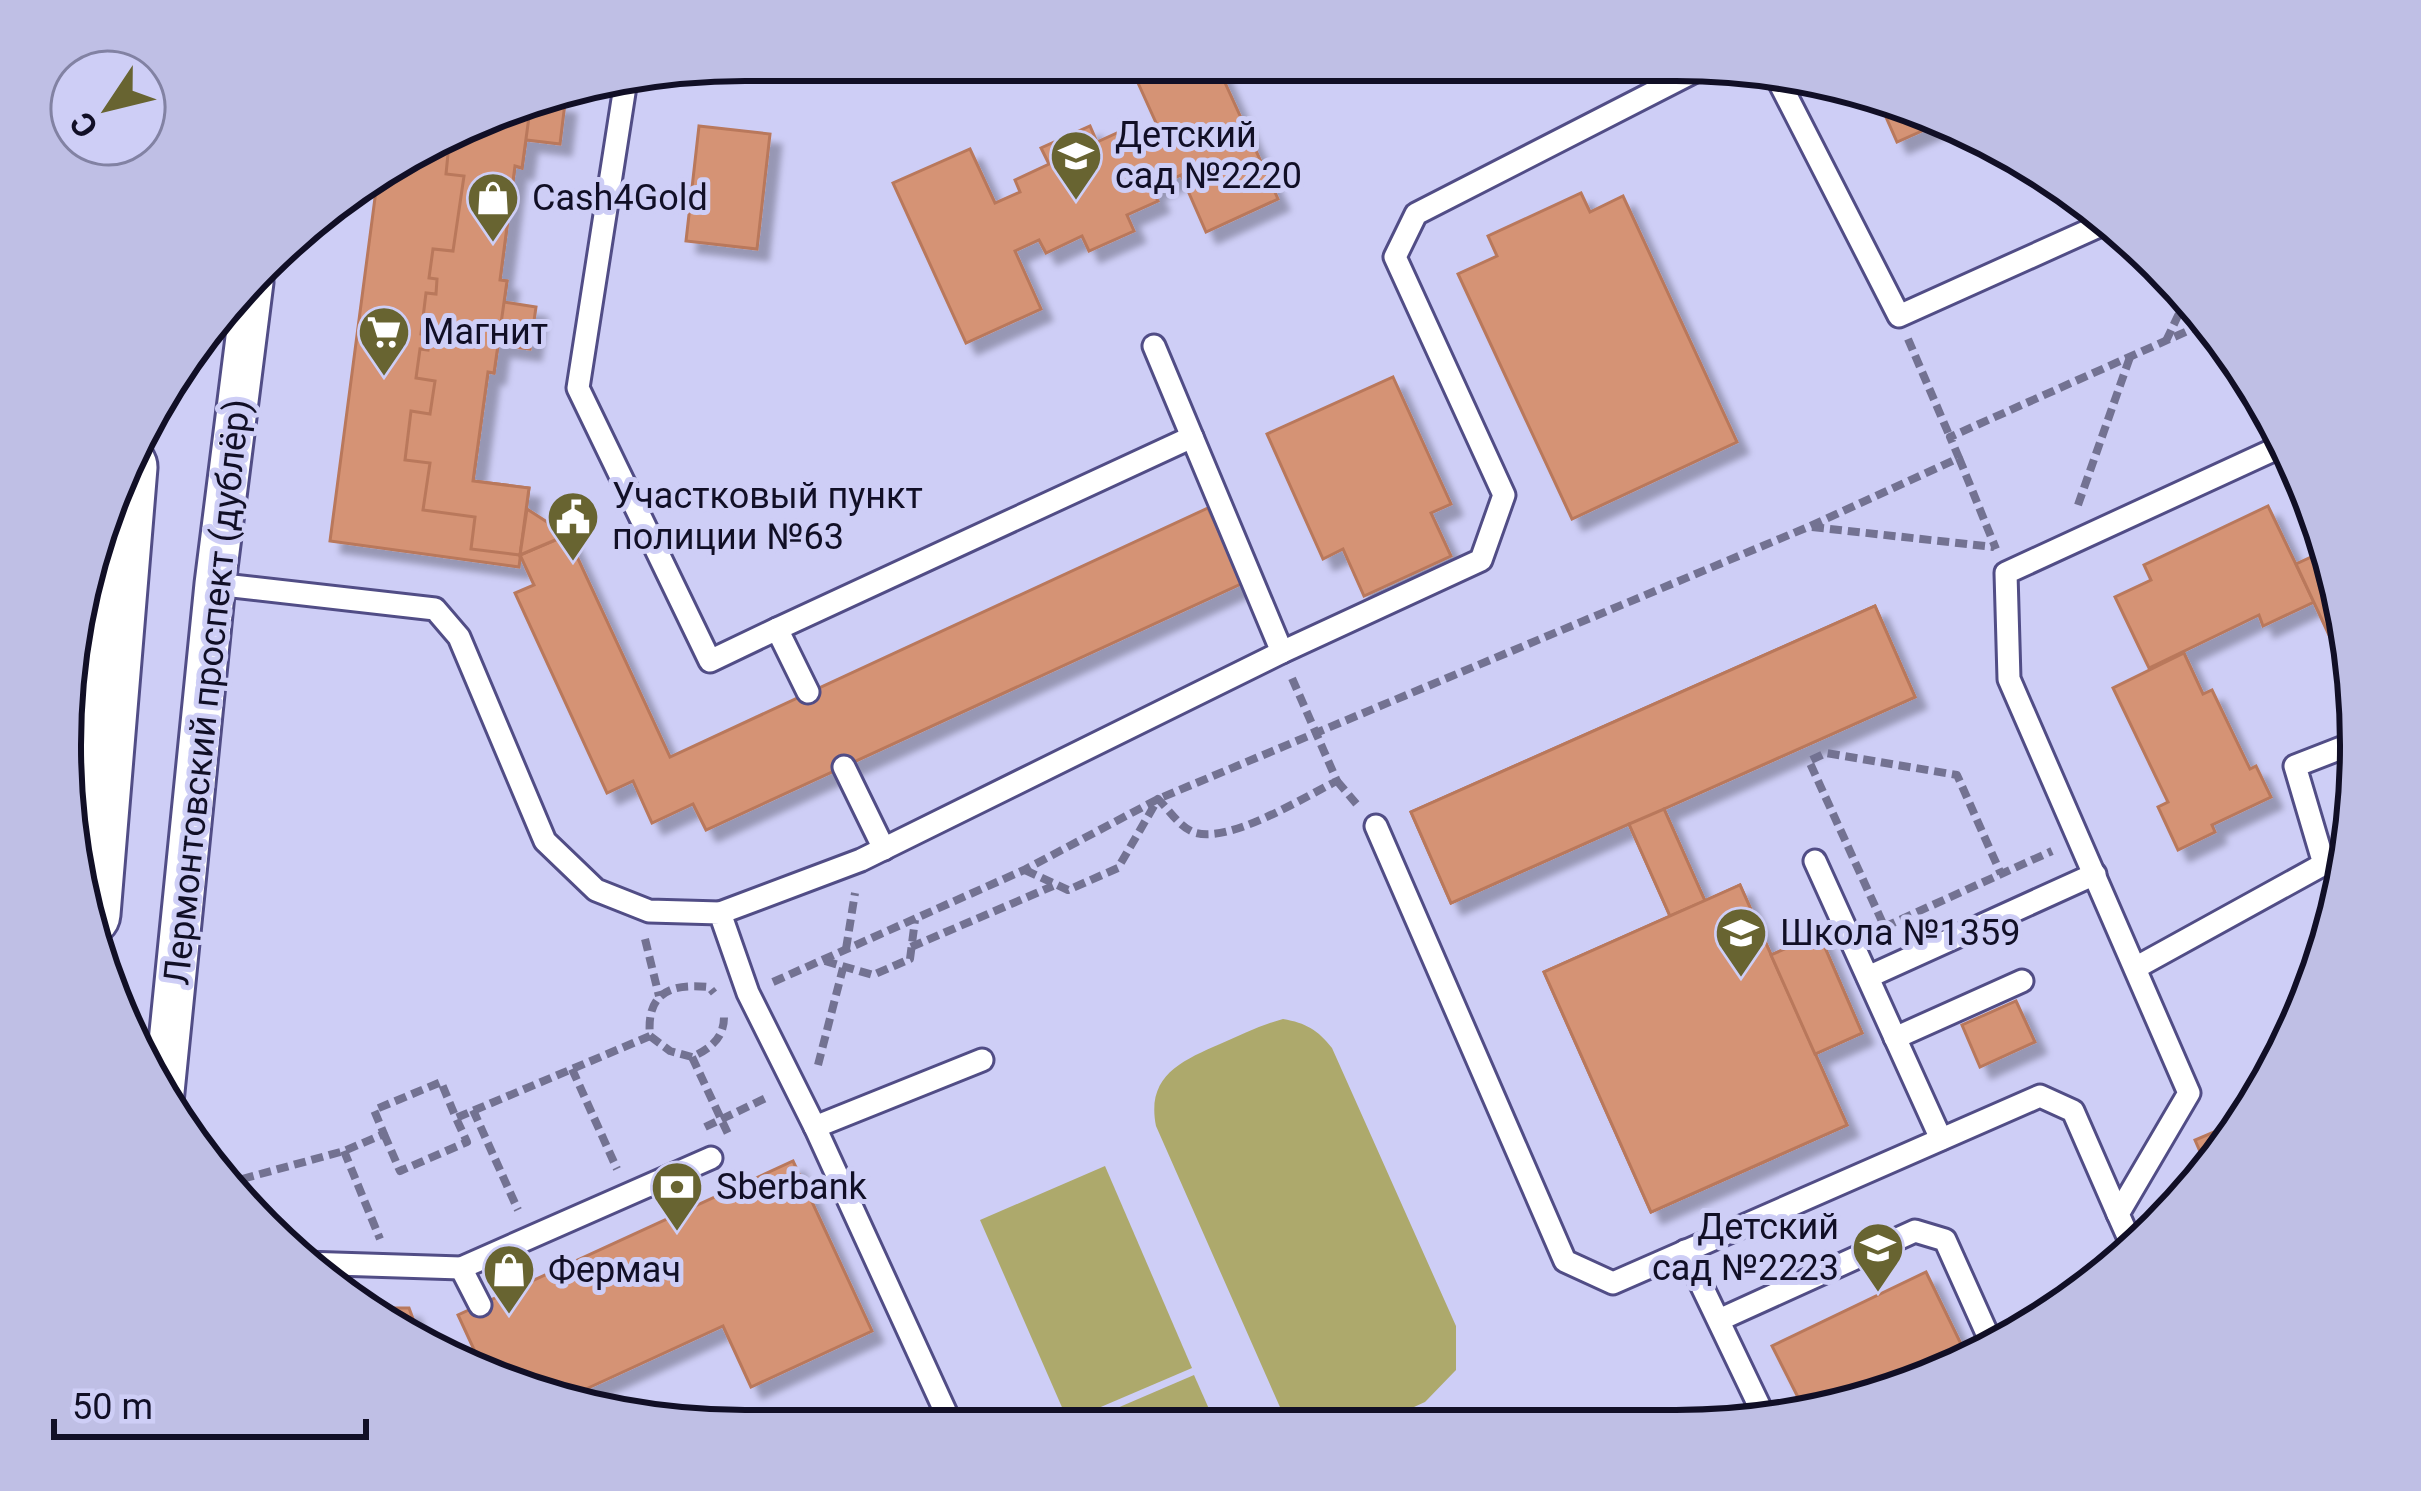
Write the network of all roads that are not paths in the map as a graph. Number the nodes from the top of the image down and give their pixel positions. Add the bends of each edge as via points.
1 (1676, 81) edge
2 (1784, 91) edge
3 (624, 93) edge
4 (2093, 229) edge
5 (250, 302) edge
6 (1154, 346) dead end
7 (1192, 436) junction
8 (2271, 452) edge
9 (121, 520) edge
10 (215, 584) junction
11 (777, 629) junction
12 (1282, 652) junction
13 (808, 692) dead end
14 (2340, 749) edge
15 (844, 766) dead end
16 (1376, 826) dead end
17 (884, 849) junction
18 (1815, 861) dead end
19 (92, 864) edge
20 (2095, 874) junction
21 (720, 913) junction
22 (2137, 968) junction
23 (1868, 977) junction
24 (2022, 981) dead end
25 (1895, 1038) junction
26 (982, 1060) dead end
27 (167, 1072) edge
28 (815, 1127) junction
29 (1941, 1139) junction
30 (711, 1159) road end
31 (2119, 1214) junction
32 (2127, 1233) edge
33 (1685, 1251) junction
34 (330, 1264) edge
35 (461, 1268) junction
36 (480, 1305) dead end
37 (1719, 1320) junction
38 (1986, 1332) edge
39 (1759, 1404) edge
40 (945, 1410) edge

1 - 12 lane via 1416,214 1395,257 1504,495 1481,560
2 - 4 lane via 1899,316
3 - 11 lane via 578,388 710,662
5 - 10 street, Лермонтовский проспект (дублёр)
6 - 7 lane
7 - 11 lane
7 - 12 lane
8 - 20 lane via 2006,573 2009,679
9 - 19 main road
10 - 21 lane via 435,609 459,637 544,841 596,890 649,911
10 - 27 street, Лермонтовский проспект (дублёр)
11 - 13 lane
12 - 17 lane
14 - 22 lane via 2296,766 2324,864
15 - 17 lane
16 - 33 lane via 1565,1261 1613,1282
17 - 21 lane
18 - 23 lane
20 - 22 lane
20 - 23 lane
21 - 28 lane via 748,993
22 - 31 lane via 2189,1093
23 - 25 lane
24 - 25 lane
25 - 29 lane
26 - 28 lane
28 - 40 lane
29 - 31 lane via 2040,1096 2073,1111
29 - 33 lane
30 - 35 lane
31 - 32 lane
33 - 37 lane
34 - 35 lane
35 - 36 lane
37 - 38 lane via 1915,1231 1945,1240
37 - 39 lane

